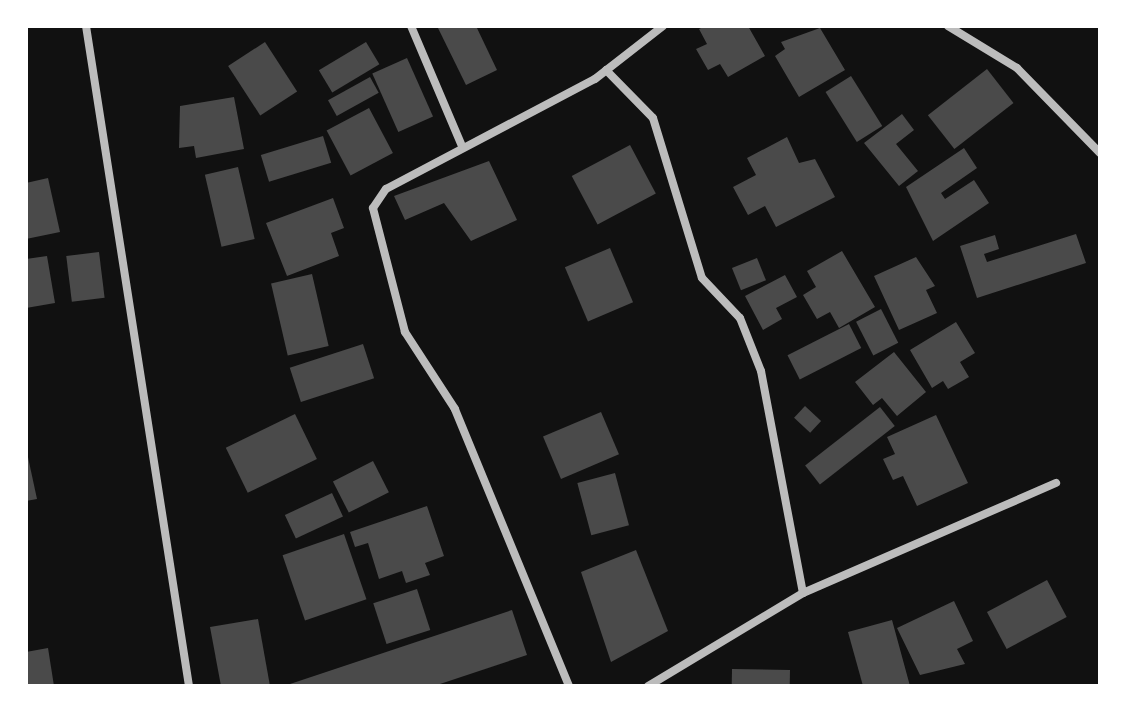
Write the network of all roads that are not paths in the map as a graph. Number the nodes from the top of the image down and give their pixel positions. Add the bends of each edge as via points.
1 (86, 26) edge
2 (411, 26) edge
3 (663, 26) edge
4 (948, 26) edge
5 (606, 70) junction
6 (462, 146) junction
7 (1100, 153) edge
8 (1056, 483) dead end
9 (803, 593) junction
10 (189, 686) edge
11 (569, 686) edge
12 (648, 686) edge

1 - 10 street
2 - 6 street
3 - 5 street
4 - 7 street via 1017,68
5 - 6 street
5 - 9 street via 653,118 702,278 740,318 761,371
6 - 11 street via 378,196 374,221 405,332 455,409
8 - 9 street
9 - 12 street

